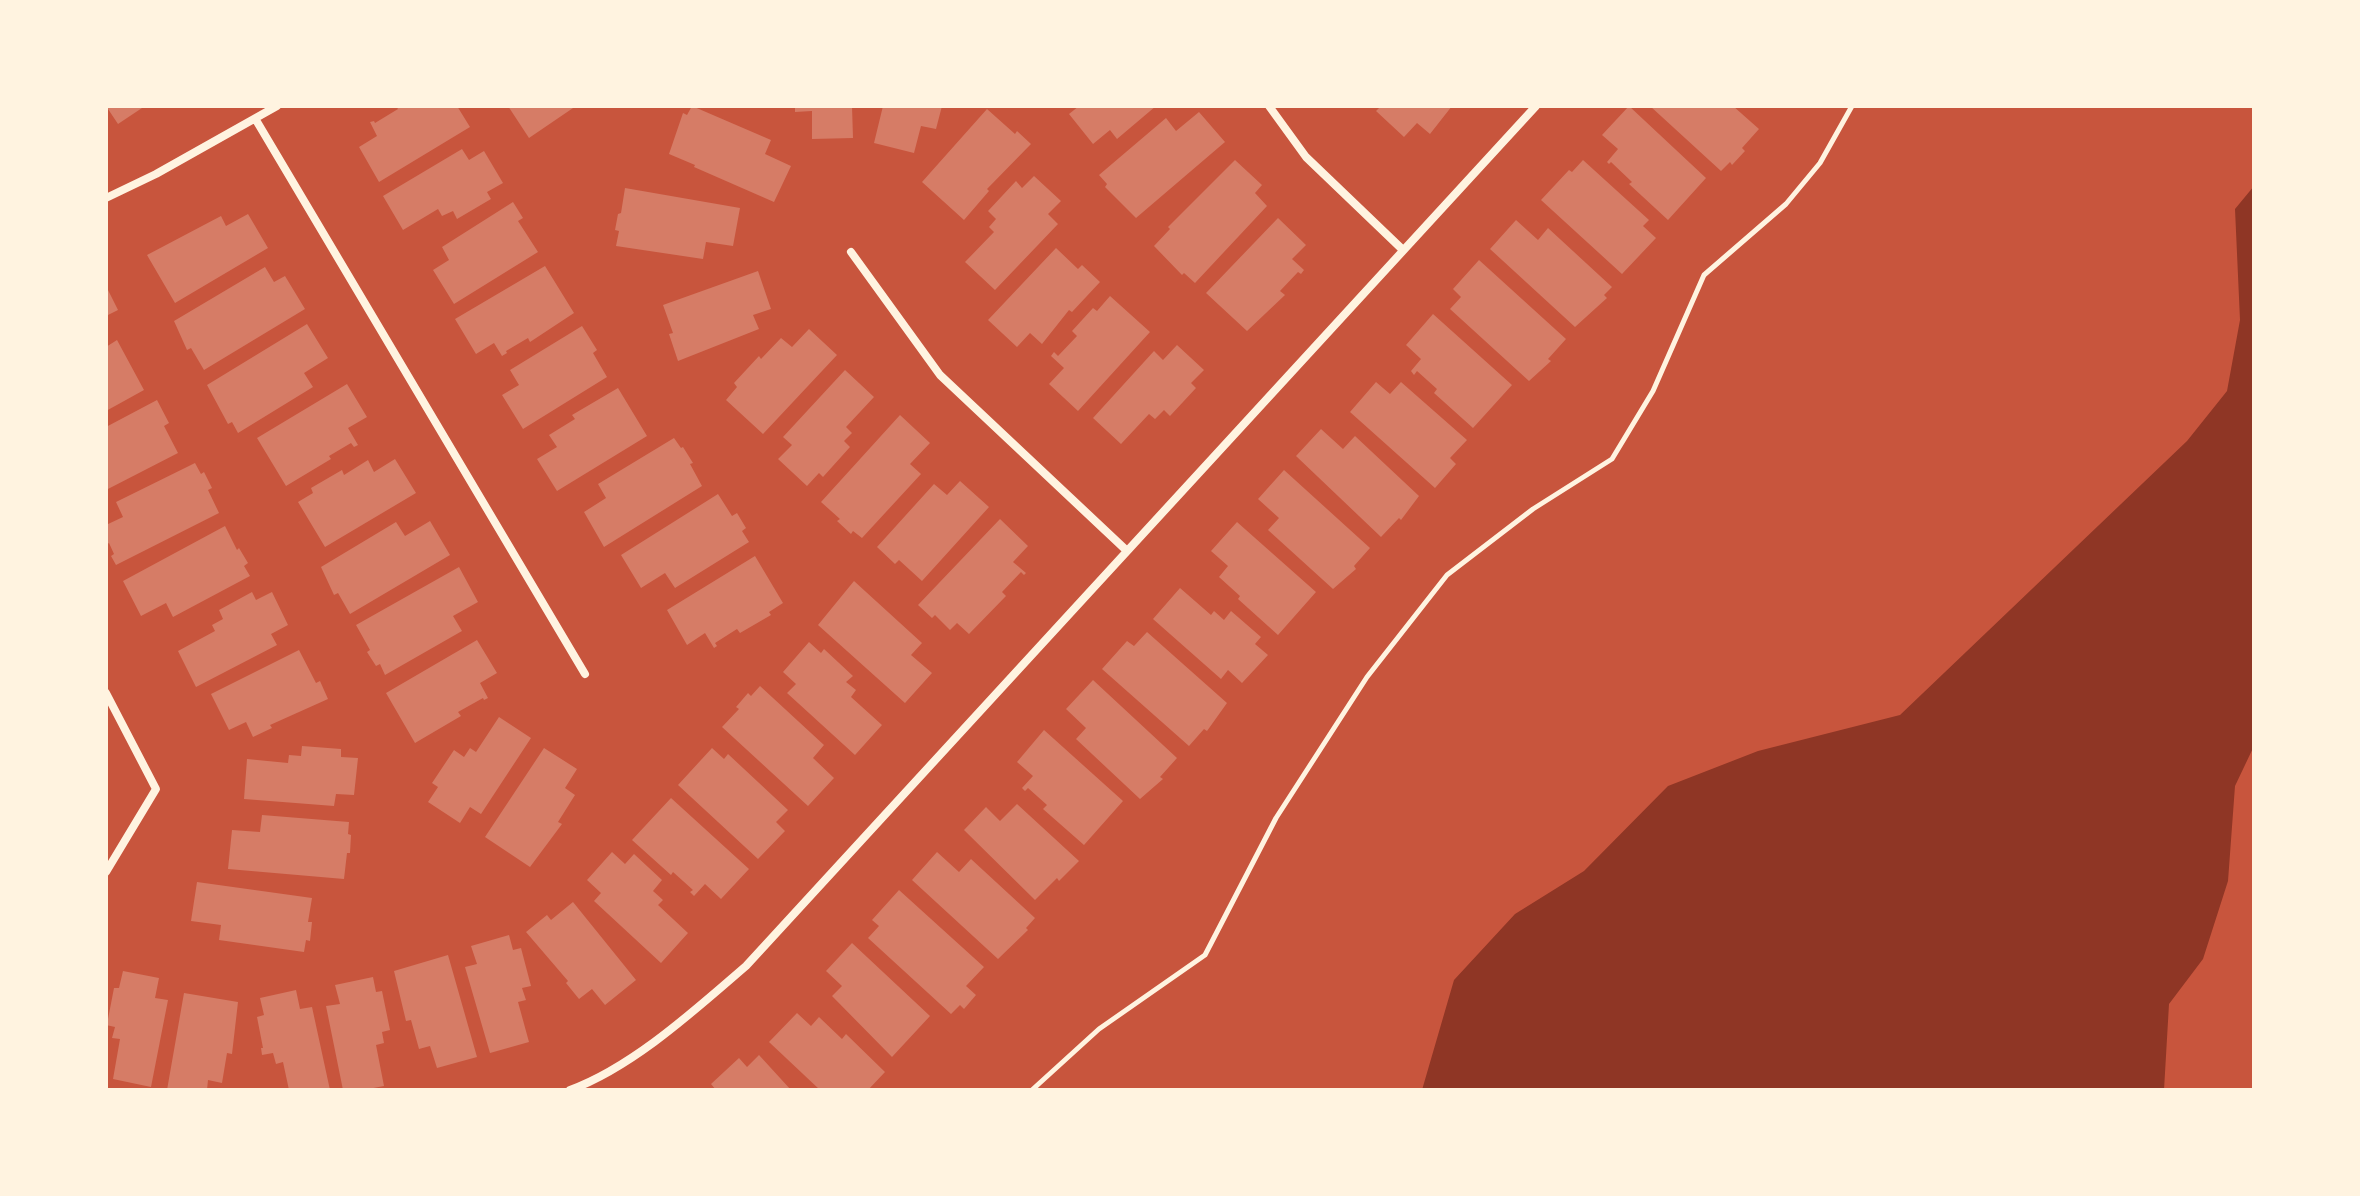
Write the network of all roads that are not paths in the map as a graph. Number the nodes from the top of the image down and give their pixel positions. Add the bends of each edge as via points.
1 (277, 106) edge
2 (1269, 106) edge
3 (1536, 106) edge
4 (256, 120) junction
5 (106, 198) edge
6 (1403, 250) junction
7 (851, 252) dead end
8 (1126, 550) junction
9 (585, 674) dead end
10 (106, 693) edge
11 (106, 872) edge
12 (570, 1090) edge

1 - 4 street
2 - 6 street via 1306,157
3 - 6 street
4 - 5 street
4 - 9 street
6 - 8 street
7 - 8 street via 940,375
8 - 12 street via 746,966 676,1027
10 - 11 street via 156,789

